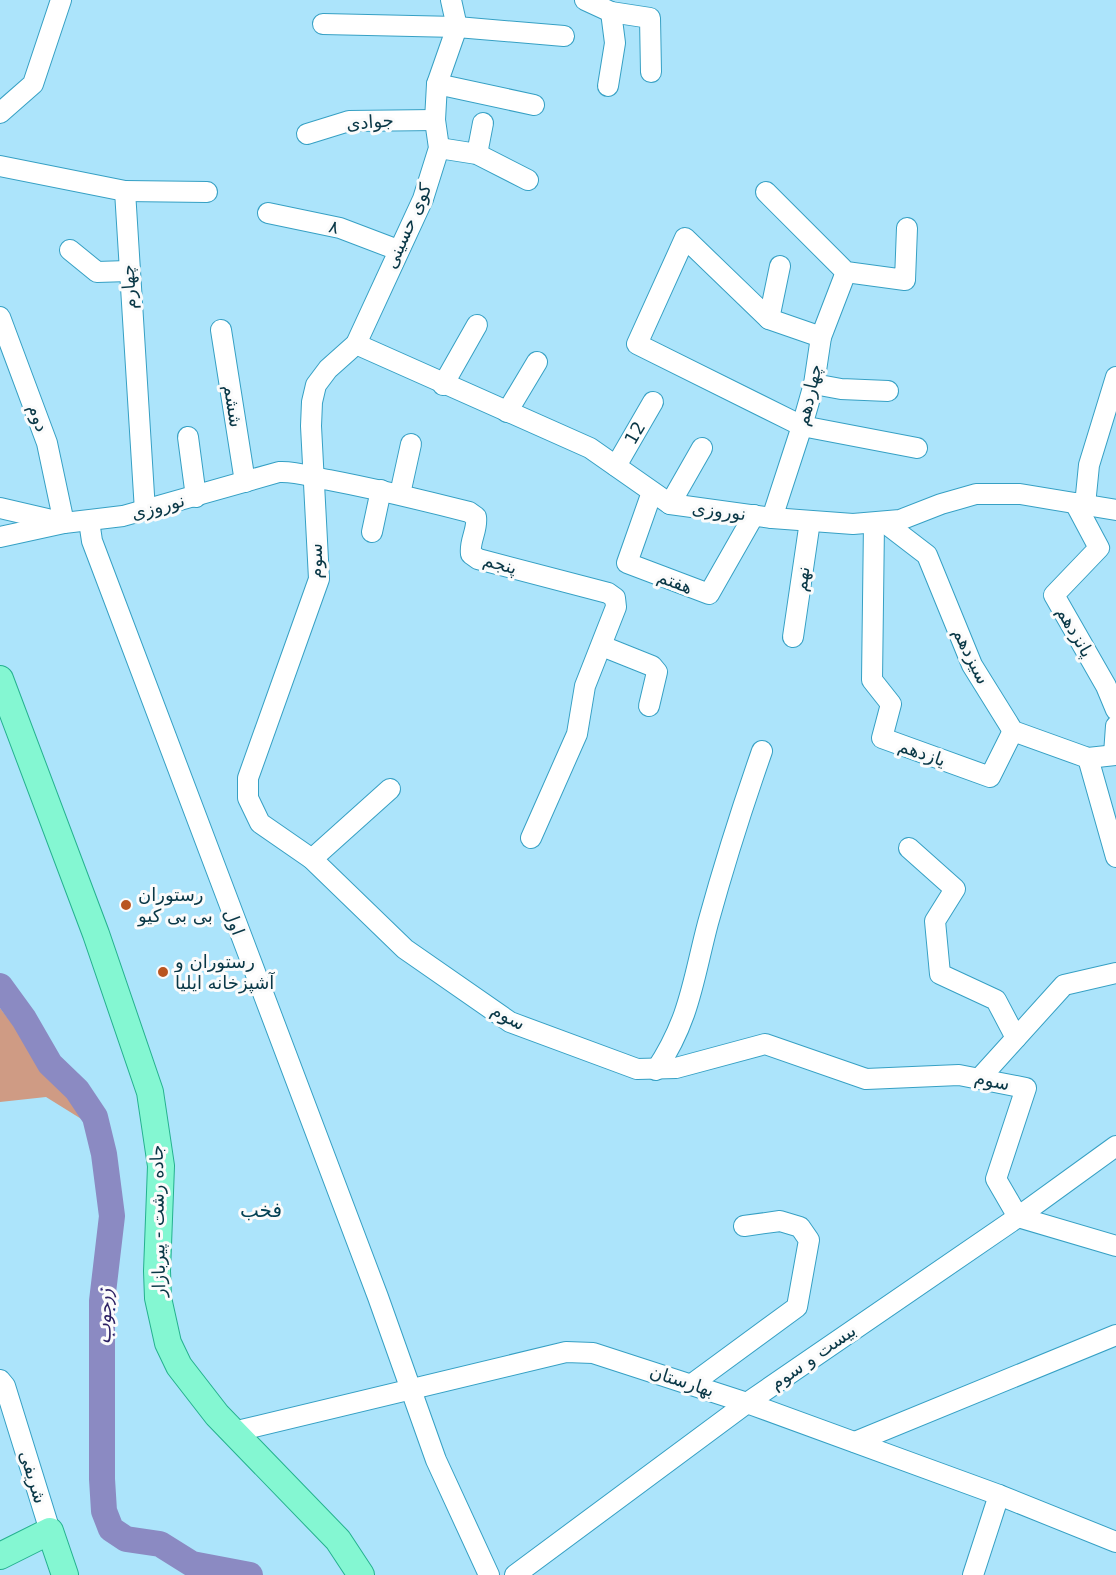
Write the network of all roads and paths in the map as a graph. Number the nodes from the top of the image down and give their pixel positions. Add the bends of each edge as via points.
1 (61, 0) edge
2 (451, 0) edge
3 (585, 0) edge
4 (611, 12) junction
5 (323, 24) dead end
6 (457, 27) junction
7 (564, 36) dead end
8 (651, 72) dead end
9 (437, 84) junction
10 (608, 86) dead end
11 (534, 105) dead end
12 (0, 113) edge
13 (435, 120) junction
14 (483, 123) dead end
15 (307, 134) dead end
16 (439, 148) junction
17 (477, 154) junction
18 (0, 166) edge
19 (528, 180) dead end
20 (125, 191) junction
21 (207, 192) dead end
22 (766, 192) dead end
23 (268, 213) dead end
24 (907, 228) dead end
25 (398, 249) junction
26 (70, 250) dead end
27 (780, 266) dead end
28 (128, 271) junction
29 (846, 272) junction
30 (0, 317) edge
31 (769, 319) junction
32 (477, 325) dead end
33 (221, 330) dead end
34 (821, 337) junction
35 (356, 344) junction
36 (537, 362) dead end
37 (814, 384) junction
38 (443, 385) junction
39 (1115, 386) edge
40 (888, 391) dead end
41 (653, 402) dead end
42 (507, 412) junction
43 (802, 426) junction
44 (188, 437) dead end
45 (411, 444) dead end
46 (702, 448) dead end
47 (917, 448) dead end
48 (616, 466) junction
49 (312, 477) junction
50 (245, 482) junction
51 (391, 492) junction
52 (652, 492) junction
53 (196, 496) junction
54 (670, 504) junction
55 (1080, 504) junction
56 (0, 508) edge
57 (1116, 510) edge
58 (145, 511) junction
59 (763, 516) junction
60 (810, 520) junction
61 (89, 521) junction
62 (879, 522) junction
63 (64, 523) junction
64 (372, 532) dead end
65 (0, 537) edge
66 (793, 637) dead end
67 (602, 646) junction
68 (0, 679) edge
69 (649, 706) dead end
70 (1116, 710) edge
71 (1116, 726) edge
72 (1013, 730) junction
73 (762, 751) dead end
74 (1115, 754) edge
75 (1088, 758) junction
76 (390, 789) dead end
77 (531, 838) dead end
78 (909, 848) dead end
79 (1116, 857) edge
80 (312, 859) junction
81 (1116, 973) edge
82 (1016, 1038) junction
83 (656, 1070) junction
84 (979, 1079) junction
85 (1116, 1146) edge
86 (1018, 1217) junction
87 (744, 1226) dead end
88 (1116, 1246) edge
89 (1116, 1335) edge
90 (0, 1380) edge
91 (692, 1384) junction
92 (409, 1389) junction
93 (747, 1403) junction
94 (233, 1432) junction
95 (855, 1442) junction
96 (999, 1495) junction
97 (50, 1531) junction
98 (1116, 1542) edge
99 (0, 1556) edge
100 (65, 1575) edge
101 (361, 1575) edge
102 (489, 1575) edge
103 (515, 1575) edge
104 (973, 1575) edge

1 - 12 street via 33,84
2 - 6 street
3 - 4 street
4 - 8 street via 650,18
4 - 10 street via 615,43
5 - 6 street
6 - 7 street
6 - 9 street, کوی حسینی
9 - 11 street
9 - 13 street, کوی حسینی
13 - 15 street, جوادی via 349,121
13 - 16 street, کوی حسینی
14 - 17 street
16 - 17 street
16 - 25 street, کوی حسینی via 423,199
17 - 19 street
18 - 20 street
20 - 21 street
20 - 28 street, چهارم
22 - 29 street
23 - 25 street, ۸ via 340,228
24 - 29 street via 905,280
25 - 35 street, کوی حسینی
26 - 28 street via 98,272
27 - 31 street
28 - 58 street, چهارم
29 - 34 street, چهاردهم
30 - 63 street, دوم via 47,443
31 - 34 street
31 - 43 street via 685,238 637,344
32 - 38 street
33 - 50 street, ششم
34 - 37 street, چهاردهم
35 - 38 street, نوروزی
35 - 49 street, سوم via 316,385 312,402
36 - 42 street
37 - 40 street
37 - 43 street, چهاردهم
38 - 42 street, نوروزی
39 - 55 street
41 - 48 street, 12
42 - 48 street, نوروزی via 590,448
43 - 47 street
43 - 59 street, چهاردهم
44 - 53 street
45 - 51 street
46 - 54 street
48 - 52 street, نوروزی
49 - 50 street, نوروزی via 295,471 279,472
49 - 51 street, پنجم
49 - 80 street, سوم via 319,579 248,778 248,798 260,823
50 - 53 street, نوروزی
51 - 64 street
51 - 67 street, پنجم via 476,517 470,547 471,554 478,559 615,598 616,607
52 - 54 street, نوروزی
52 - 59 street, هفتم via 627,563 709,594
53 - 58 street, نوروزی
54 - 59 street, نوروزی
55 - 57 street, نوروزی
55 - 62 street, نوروزی via 1020,494 976,494 900,520
55 - 70 street, پانزدهم via 1099,548 1054,595
56 - 63 street
58 - 61 street, نوروزی
59 - 60 street, نوروزی
60 - 62 street, نوروزی
60 - 66 street, نهم
61 - 63 street, نوروزی
61 - 92 street, اول via 92,541 378,1297
62 - 72 street, سیزدهم via 927,555 972,665
62 - 72 street, یازدهم via 872,680 891,704 882,738 990,777
63 - 65 street, نوروزی
67 - 69 street via 652,666 657,672
67 - 77 street via 585,686 573,746
68 - 94 main road, جاده رشت - پیربازار via 96,934 150,1092 161,1166 158,1298 168,1343 179,1366
71 - 74 street
72 - 75 street
73 - 83 street via 734,832 690,1004 673,1045
74 - 75 street
75 - 79 street
76 - 80 street
78 - 82 street via 955,889 935,921 940,974 996,1000
80 - 83 street, سوم via 405,949 510,1022 638,1069
81 - 82 street via 1064,986
82 - 84 street
83 - 84 street, سوم via 765,1044 866,1079 959,1075
84 - 86 street, سوم via 1026,1088 996,1179
85 - 86 street, بیست و سوم
86 - 88 street
86 - 93 street, بیست و سوم
87 - 91 street via 780,1221 801,1227 809,1240 797,1307
89 - 95 street
90 - 97 street, شریفی
91 - 92 street, بهارستان via 593,1353 566,1352
91 - 93 street, بهارستان
92 - 94 street, بهارستان
92 - 102 street, اول via 436,1460
93 - 95 street, بهارستان
93 - 103 street, بیست و سوم
94 - 101 main road, جاده رشت - پیربازار via 338,1540
95 - 96 street, بهارستان
96 - 98 street, بهارستان
96 - 104 street
97 - 99 main road
97 - 100 main road, شریفی

